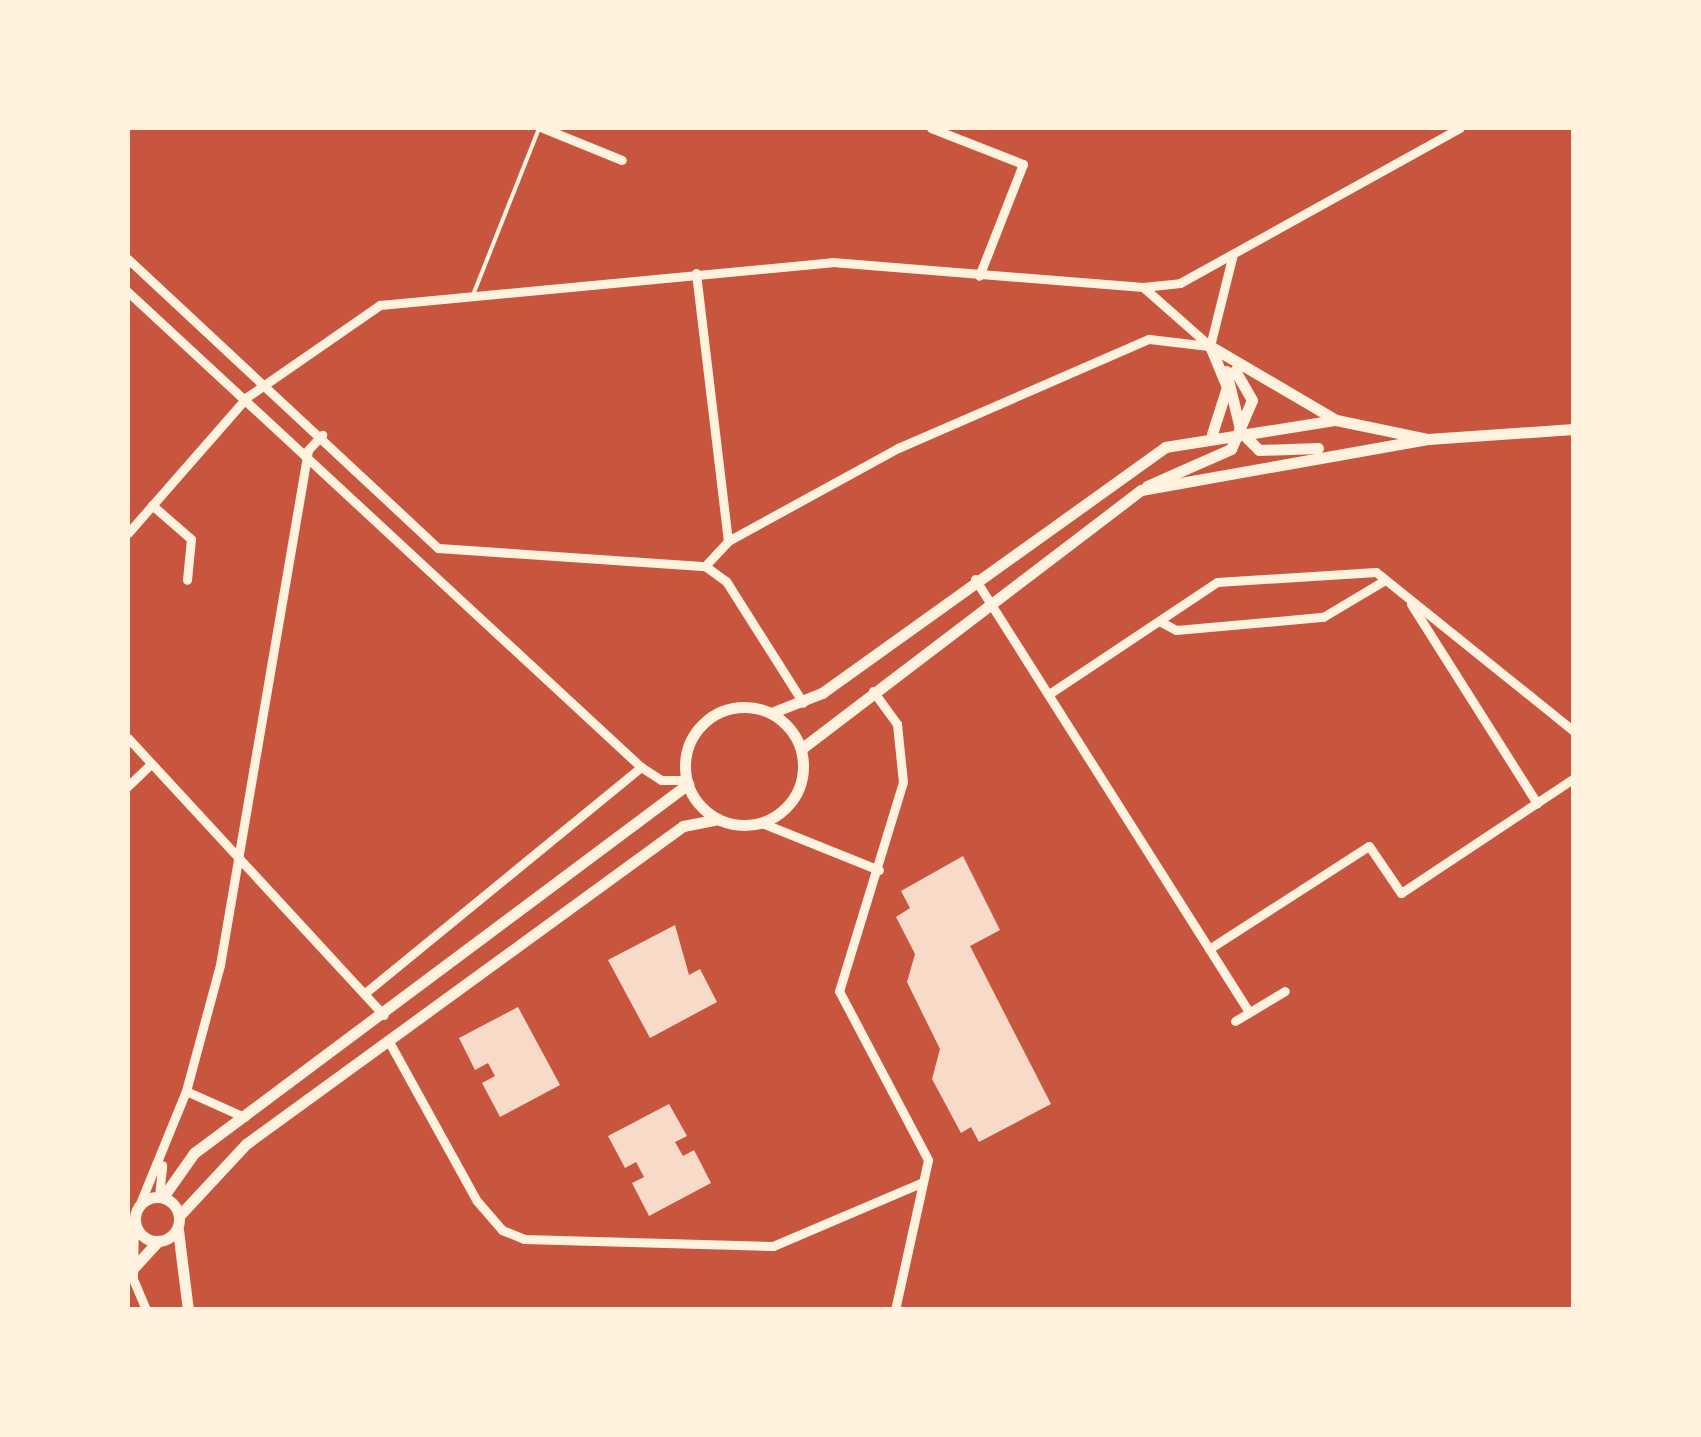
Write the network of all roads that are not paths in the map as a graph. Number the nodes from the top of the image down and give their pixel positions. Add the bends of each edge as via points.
1 (541, 128) edge
2 (930, 128) edge
3 (1460, 128) edge
4 (622, 160) dead end
5 (1233, 254) junction
6 (128, 259) edge
7 (696, 274) junction
8 (979, 276) junction
9 (1143, 287) junction
10 (128, 292) edge
11 (472, 296) junction
12 (1210, 346) junction
13 (273, 387) junction
14 (247, 397) junction
15 (1336, 420) junction
16 (1574, 429) edge
17 (1240, 430) junction
18 (322, 434) junction
19 (1212, 434) junction
20 (1428, 439) junction
21 (1360, 449) junction
22 (308, 450) junction
23 (1141, 490) junction
24 (152, 505) junction
25 (128, 533) edge
26 (728, 541) junction
27 (438, 548) junction
28 (706, 566) junction
29 (436, 570) junction
30 (974, 578) junction
31 (188, 580) dead end
32 (1385, 580) junction
33 (1407, 598) junction
34 (990, 600) junction
35 (1161, 622) junction
36 (871, 689) junction
37 (1048, 694) junction
38 (804, 704) junction
39 (770, 713) junction
40 (1574, 731) edge
41 (128, 738) edge
42 (801, 749) junction
43 (151, 764) junction
44 (641, 767) junction
45 (1574, 778) edge
46 (687, 782) junction
47 (128, 786) edge
48 (1536, 803) junction
49 (718, 819) junction
50 (762, 823) junction
51 (242, 863) junction
52 (879, 870) junction
53 (1209, 949) junction
54 (1286, 991) dead end
55 (365, 993) junction
56 (1248, 1012) junction
57 (384, 1015) junction
58 (1235, 1021) dead end
59 (388, 1040) junction
60 (186, 1092) junction
61 (244, 1117) junction
62 (162, 1157) junction
63 (921, 1183) junction
64 (161, 1197) junction
65 (134, 1215) edge
66 (178, 1222) junction
67 (158, 1242) junction
68 (130, 1271) edge
69 (146, 1310) edge
70 (188, 1310) edge
71 (894, 1310) edge

1 - 4 street
1 - 11 lane
2 - 8 street via 1023,164
3 - 5 street
5 - 9 street via 1180,283
5 - 12 street
6 - 13 street
7 - 8 street via 832,262
7 - 11 street
7 - 26 street
8 - 9 street
9 - 12 street
10 - 14 street
11 - 13 street via 380,305
12 - 15 street
12 - 17 street via 1252,400
12 - 19 street via 1227,388
12 - 26 street via 1149,339 898,448
13 - 14 street
13 - 18 street
14 - 22 street
14 - 24 street
15 - 17 street
15 - 20 street
16 - 20 street
17 - 19 street
17 - 21 street via 1259,450
17 - 23 street via 1231,448 1168,469
18 - 22 street
18 - 27 street
19 - 30 street via 1126,468
20 - 21 street
21 - 23 street
22 - 29 street
22 - 51 street
23 - 34 street
24 - 25 street
24 - 31 street via 190,539
26 - 28 street
27 - 28 street
27 - 29 street
28 - 38 street via 726,581
29 - 44 street
30 - 34 street
30 - 38 street
32 - 33 street
32 - 35 street via 1323,617 1176,630
32 - 35 street via 1376,572 1218,582
33 - 40 street
33 - 48 street
34 - 36 street
34 - 37 street
35 - 37 street
36 - 42 street
36 - 52 street via 904,754 900,809
37 - 53 street
38 - 39 street
39 - 42 street
39 - 46 street via 714,715 688,745
41 - 43 street
42 - 50 street via 792,802
43 - 47 street
43 - 51 street
44 - 46 street via 660,780
44 - 55 street
45 - 48 street
46 - 49 street
46 - 57 street
48 - 53 street via 1401,893 1369,846
49 - 50 street
49 - 59 street via 682,826
50 - 52 street
51 - 55 street
51 - 60 street
52 - 63 street via 839,991 928,1160
53 - 56 street
54 - 56 street
55 - 57 street
56 - 58 street
57 - 61 street
59 - 63 street via 477,1201 502,1230 524,1239 772,1246
59 - 66 street via 241,1148
60 - 61 street
60 - 62 street
61 - 64 street via 178,1168
62 - 64 street
62 - 65 street
63 - 71 street
64 - 65 street
64 - 66 street
65 - 67 street
65 - 68 street
66 - 67 street
66 - 70 street
67 - 68 street
68 - 69 street

